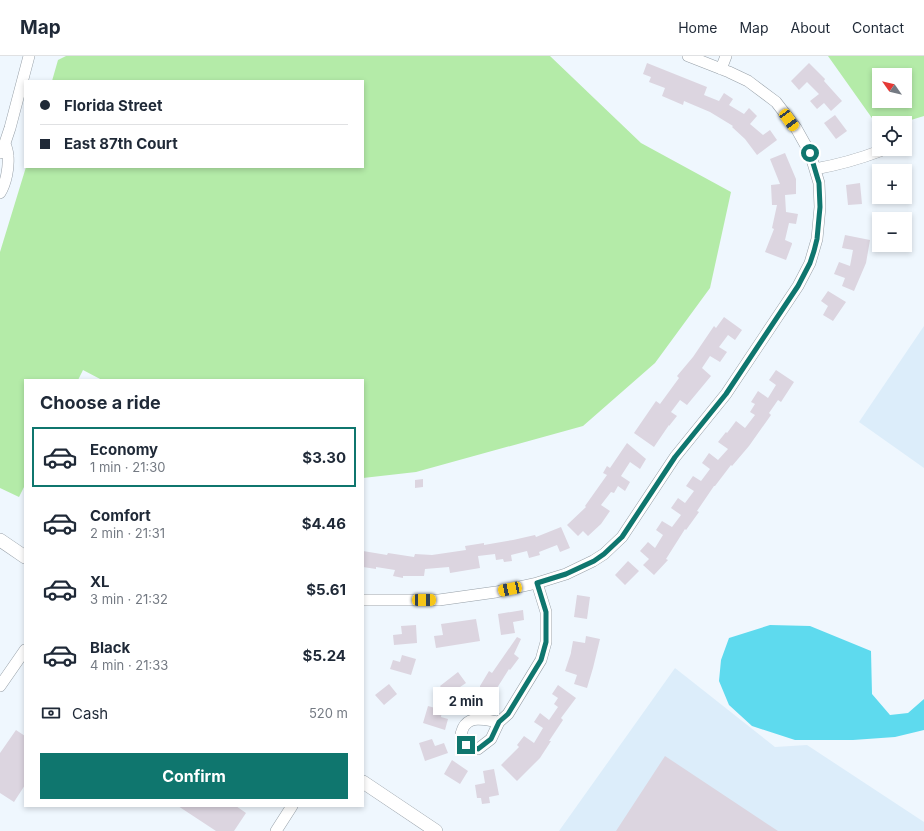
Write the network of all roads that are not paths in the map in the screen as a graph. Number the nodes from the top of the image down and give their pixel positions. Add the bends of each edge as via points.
1 (29, 56) edge
2 (688, 56) edge
3 (726, 56) edge
4 (721, 69) junction
5 (3, 148) edge
6 (872, 154) edge
7 (815, 169) junction
8 (0, 193) edge
9 (0, 540) edge
10 (24, 556) edge
11 (537, 583) junction
12 (364, 600) edge
13 (24, 651) edge
14 (0, 686) edge
15 (499, 722) dead end
16 (364, 783) edge
17 (291, 807) edge
18 (276, 831) edge
19 (436, 831) edge

1 - 5 street
2 - 4 street
3 - 4 street
4 - 7 street via 748,81 776,102 796,128 810,153
5 - 8 street via 8,155 8,167 4,187
6 - 7 street
7 - 11 street via 819,183 820,207 817,239 810,263 798,286 726,394 675,457 622,537 594,561 566,574
9 - 10 street
11 - 12 street via 440,600
11 - 15 street via 546,612 546,642 541,660 508,714
13 - 14 street
16 - 19 street
17 - 18 street

